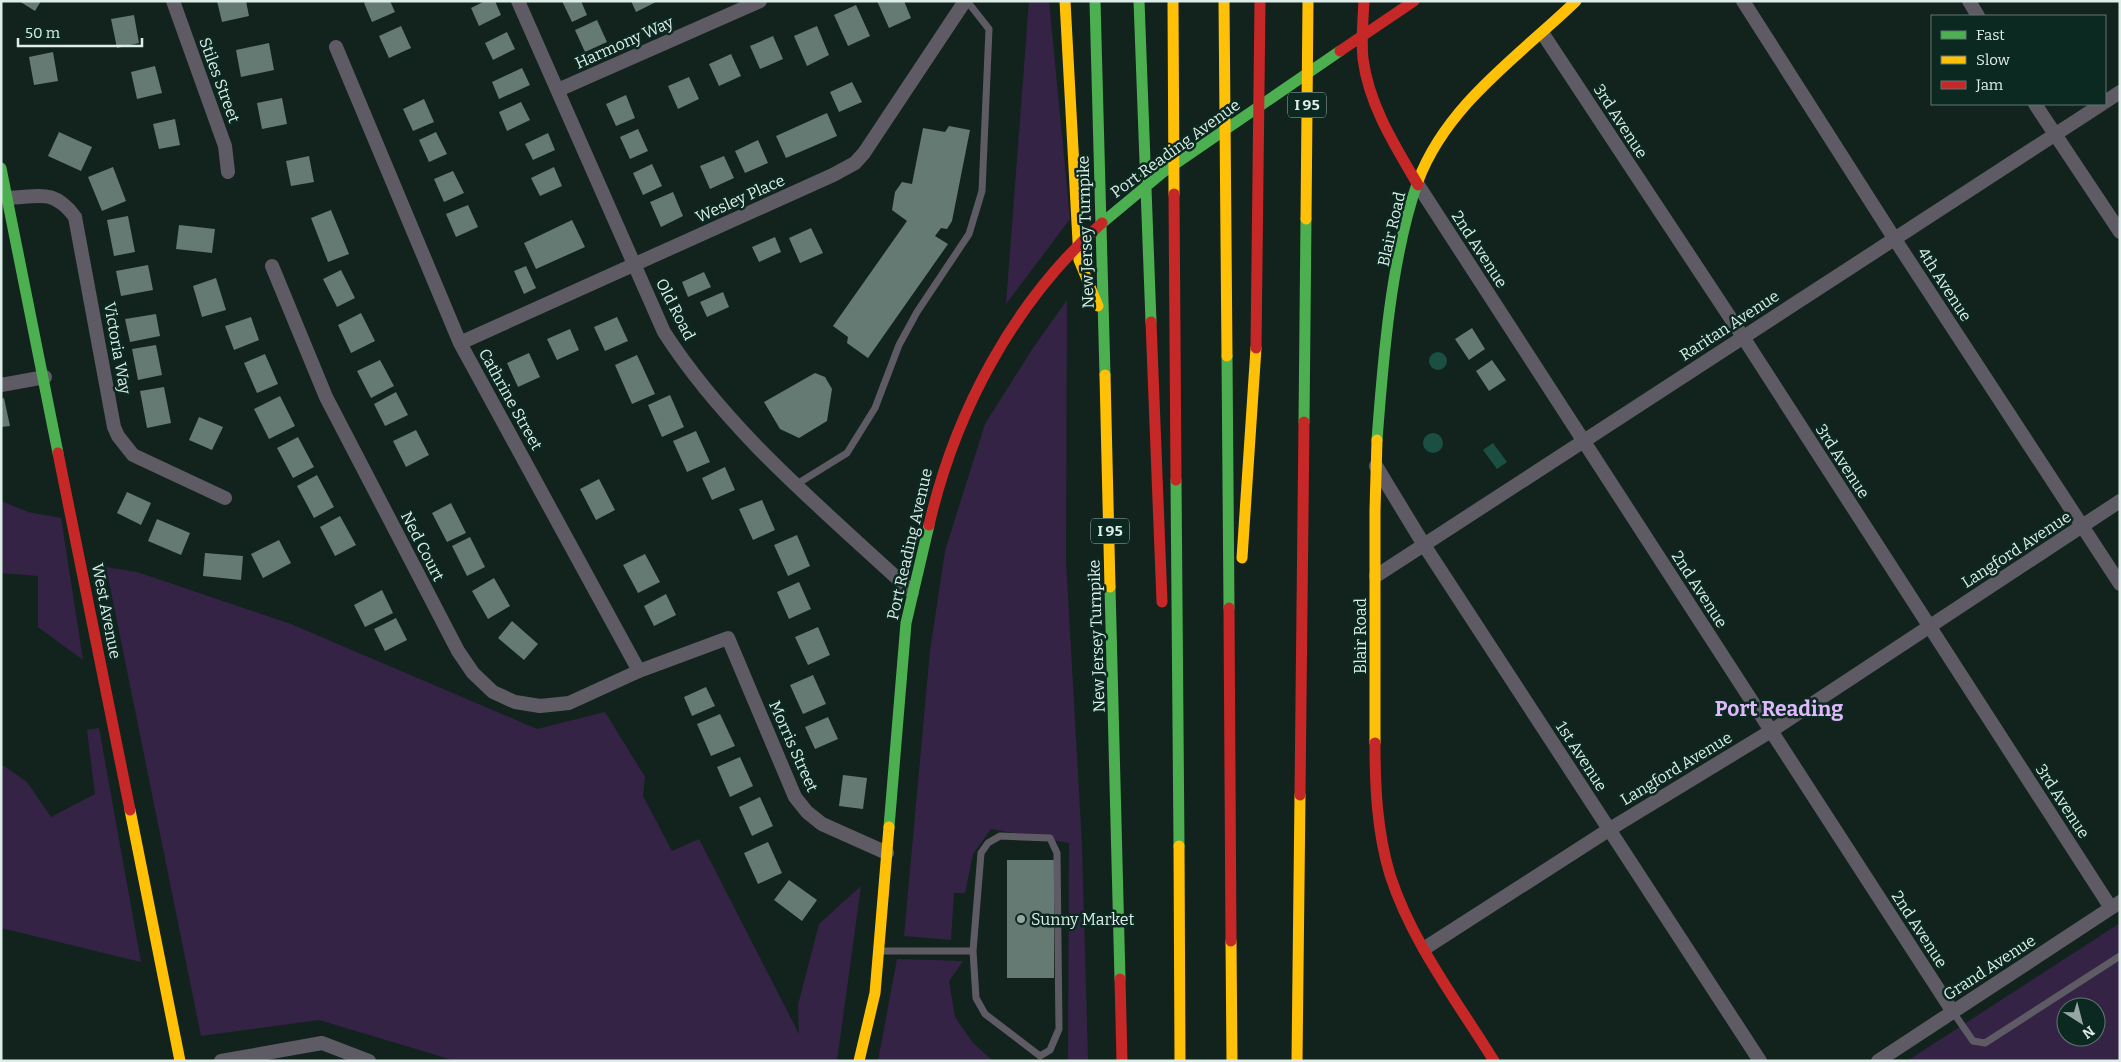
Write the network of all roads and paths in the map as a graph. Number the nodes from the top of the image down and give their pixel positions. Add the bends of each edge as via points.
1 (173, 1) edge
2 (518, 1) edge
3 (760, 1) edge
4 (966, 1) edge
5 (1065, 1) edge
6 (1095, 1) edge
7 (1139, 1) edge
8 (1173, 1) edge
9 (1224, 1) edge
10 (1260, 1) edge
11 (1308, 1) edge
12 (1364, 1) edge
13 (1408, 1) edge
14 (1414, 1) edge
15 (1576, 1) edge
16 (1743, 1) edge
17 (1969, 1) edge
18 (1397, 12) junction
19 (1977, 15) edge
20 (1543, 34) junction
21 (336, 47) dead end
22 (1319, 51) dead end
23 (558, 90) junction
24 (2120, 92) edge
25 (2106, 101) edge
26 (2036, 105) edge
27 (2100, 105) edge
28 (2055, 134) junction
29 (1, 168) edge
30 (228, 172) dead end
31 (1418, 185) junction
32 (7, 198) junction
33 (1306, 208) junction
34 (2120, 232) edge
35 (1894, 238) junction
36 (635, 264) junction
37 (272, 266) dead end
38 (1104, 322) junction
39 (1742, 337) junction
40 (460, 343) junction
41 (45, 377) junction
42 (1, 385) edge
43 (1583, 441) junction
44 (1376, 466) junction
45 (797, 484) junction
46 (225, 498) dead end
47 (2120, 501) edge
48 (2082, 526) junction
49 (1424, 545) junction
50 (1376, 576) junction
51 (2120, 584) edge
52 (912, 592) junction
53 (1163, 611) dead end
54 (1929, 626) junction
55 (1166, 669) dead end
56 (639, 671) junction
57 (1229, 694) junction
58 (1771, 731) junction
59 (1610, 829) junction
60 (887, 853) junction
61 (2115, 905) edge
62 (1179, 932) junction
63 (1425, 948) junction
64 (879, 951) junction
65 (973, 951) junction
66 (2120, 956) edge
67 (1953, 1012) junction
68 (180, 1061) edge
69 (221, 1061) edge
70 (369, 1061) edge
71 (859, 1061) edge
72 (1122, 1061) edge
73 (1180, 1061) edge
74 (1232, 1061) edge
75 (1297, 1061) edge
76 (1494, 1061) edge
77 (1760, 1061) edge
78 (1878, 1061) edge

1 - 30 street, Stiles Street via 225,146
2 - 23 street, Old Road
3 - 23 street, Harmony Way
4 - 36 street, Wesley Place via 855,163
4 - 45 lane via 989,29 982,191 969,234 917,312 899,345 875,408 847,453
5 - 38 main road via 1079,260
6 - 38 main road, New Jersey Turnpike / I 95
7 - 53 main road
8 - 62 main road
9 - 57 main road
10 - 57 main road via 1260,244 1256,362
11 - 33 main road, I 95
12 - 31 main road via 1362,41 1368,85 1389,136
13 - 18 main road
14 - 18 main road, Port Reading Avenue
15 - 20 main road
16 - 35 street, 4th Avenue
17 - 19 street
18 - 52 main road, Port Reading Avenue via 1162,173 1089,236 1052,276 1013,327 959,426 939,480
20 - 31 main road via 1464,106 1429,157
20 - 39 street, 3rd Avenue
21 - 40 street, Cathrine Street
22 - 33 main road
23 - 36 street, Old Road
24 - 25 street, Raritan Avenue
26 - 28 street
27 - 28 street, Raritan Avenue
28 - 34 street
28 - 35 street, Raritan Avenue
29 - 32 main road, West Avenue
31 - 43 street, 2nd Avenue
31 - 44 main road, Blair Road via 1393,296
32 - 41 main road, West Avenue
32 - 46 street, Victoria Way via 52,197 61,200 75,217 114,427 125,446 133,455
33 - 75 main road, I 95
35 - 39 street, Raritan Avenue
35 - 48 street, 4th Avenue
36 - 40 street, Wesley Place
36 - 45 street, Old Road via 675,350 751,441
37 - 56 street, Ned Court via 326,397 458,651 473,673 493,692 515,702 540,706 569,704
38 - 72 main road, New Jersey Turnpike / I 95
39 - 43 street, Raritan Avenue
39 - 54 street, 3rd Avenue
40 - 56 street, Cathrine Street
41 - 42 street
41 - 68 main road, West Avenue
43 - 49 street, Raritan Avenue
43 - 58 street, 2nd Avenue
44 - 49 street, 1st Avenue
44 - 50 main road, Blair Road
45 - 52 street, Old Road
47 - 48 street, Langford Avenue
48 - 51 street, 4th Avenue
48 - 54 street, Langford Avenue
49 - 50 street, Raritan Avenue
49 - 59 street, 1st Avenue
50 - 63 main road, Blair Road via 1378,821 1393,884
52 - 60 main road, Port Reading Avenue via 906,623
54 - 58 street, Langford Avenue
54 - 61 street, 3rd Avenue
55 - 62 main road
56 - 60 street, Morris Street via 728,638 795,797 822,824
57 - 74 main road
58 - 59 street, Langford Avenue
58 - 67 street, 2nd Avenue
59 - 63 street, Langford Avenue
59 - 77 street, 1st Avenue
60 - 64 main road, Port Reading Avenue
61 - 67 street, Grand Avenue
62 - 73 main road
63 - 76 main road, Blair Road
64 - 65 lane
64 - 71 main road, Port Reading Avenue via 875,993
65 - 65 lane via 976,998 985,1014 1040,1056 1050,1050 1059,1029 1057,853 1050,838 1000,836 988,843 981,853
66 - 67 lane via 1985,1043 1973,1041
67 - 78 street, Grand Avenue
69 - 70 street via 322,1043

